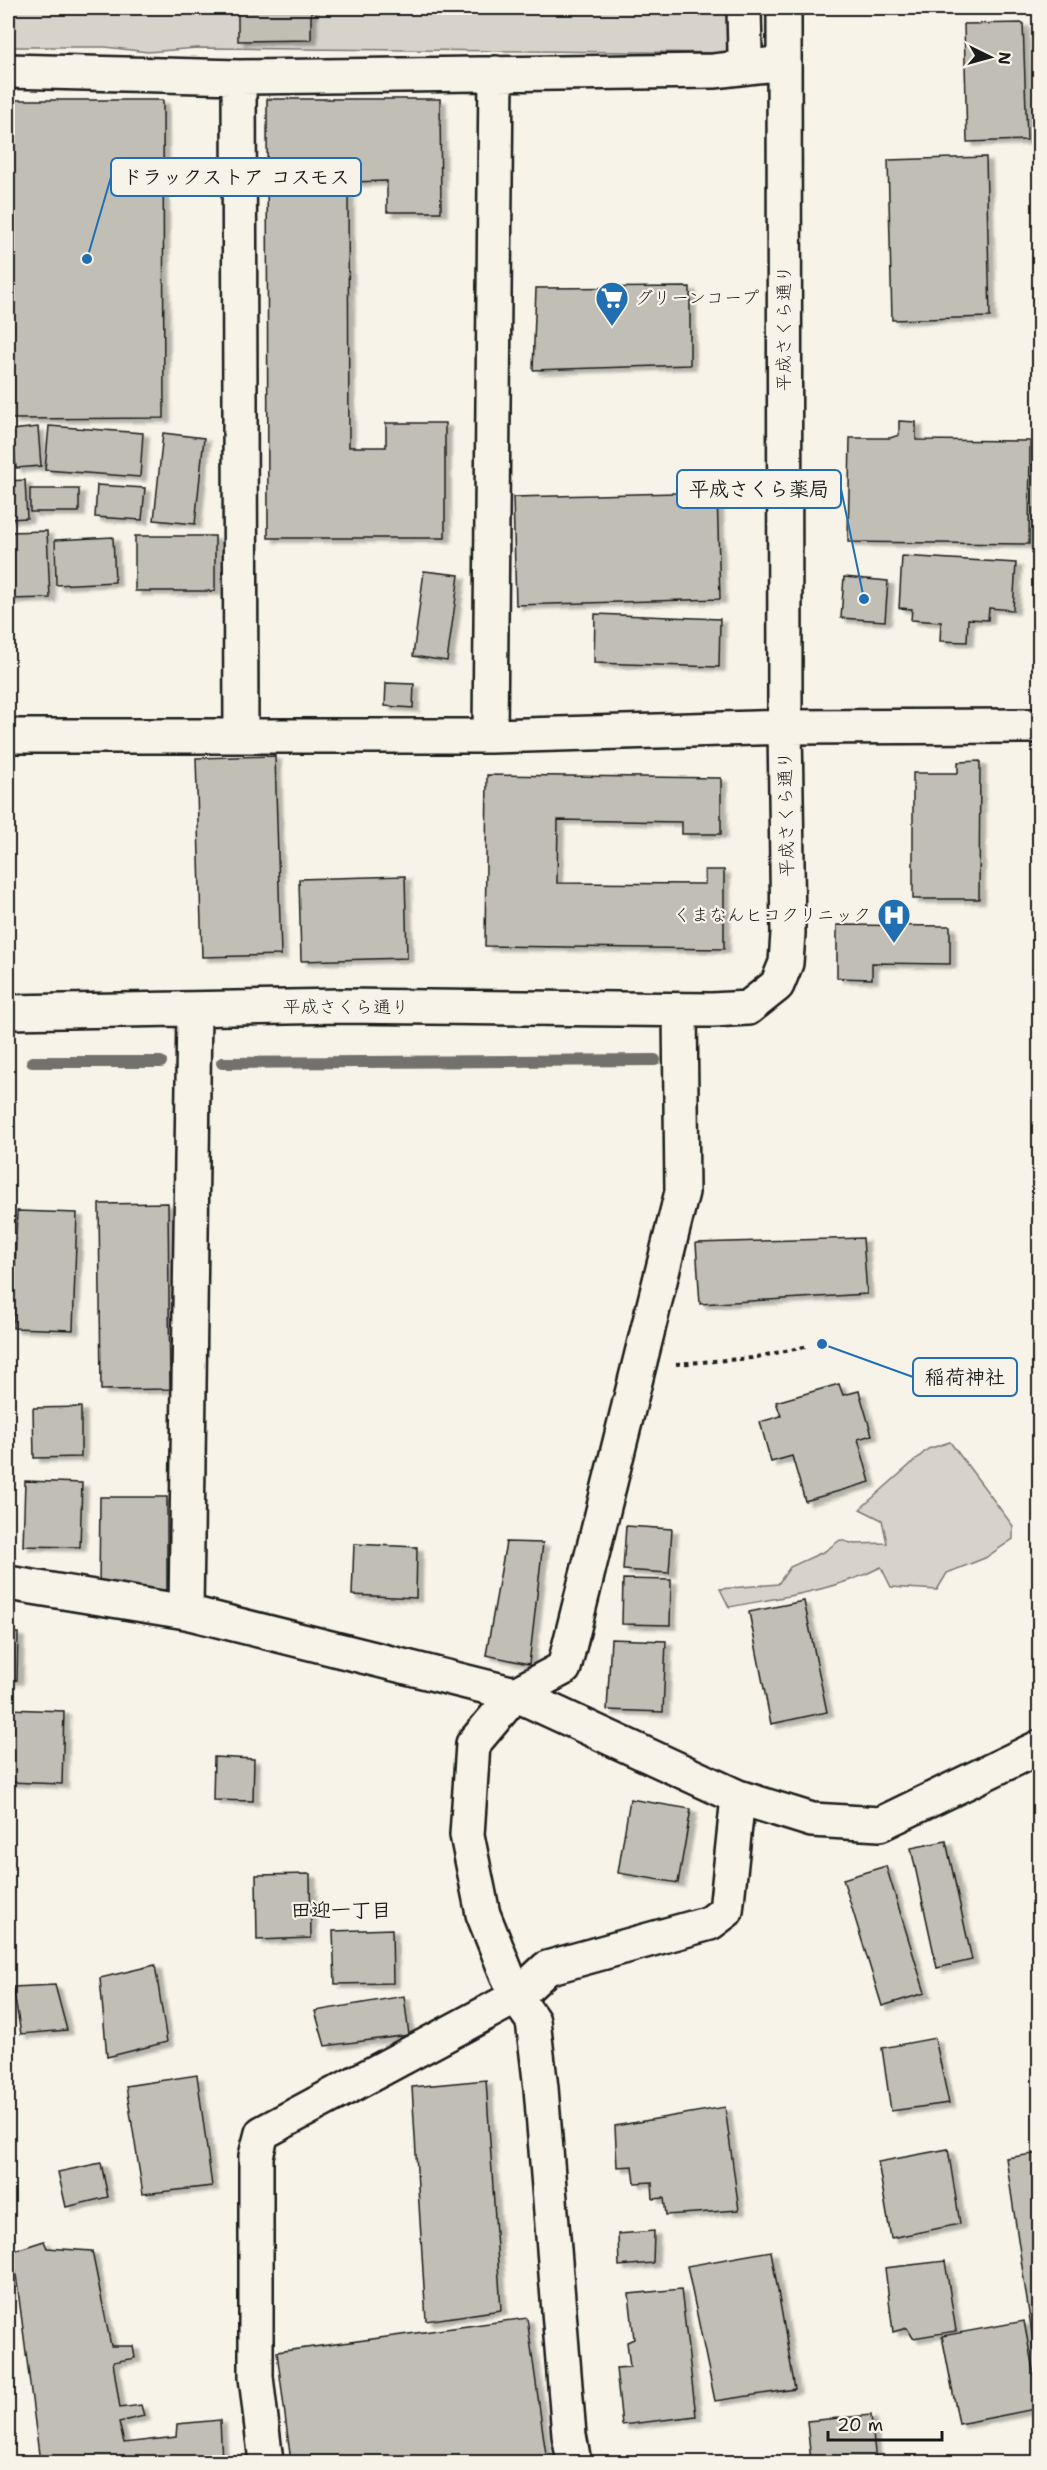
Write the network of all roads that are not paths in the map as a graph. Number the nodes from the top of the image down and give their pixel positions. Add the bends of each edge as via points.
1 (744, 8) edge
2 (784, 8) edge
3 (745, 53) dead end
4 (784, 63) junction
5 (8, 71) edge
6 (496, 73) junction
7 (239, 77) junction
8 (1040, 726) edge
9 (785, 727) junction
10 (242, 735) junction
11 (8, 736) edge
12 (490, 736) junction
13 (194, 1009) junction
14 (680, 1010) junction
15 (8, 1012) edge
16 (8, 1583) edge
17 (186, 1612) junction
18 (515, 1694) junction
19 (1040, 1747) edge
20 (738, 1797) junction
21 (516, 1997) junction
22 (266, 2463) edge
23 (574, 2463) edge

1 - 3 street
2 - 4 street, 平成さくら通り
4 - 6 street via 714,71
4 - 9 street, 平成さくら通り
5 - 7 street
6 - 7 street
6 - 12 street
7 - 10 street
8 - 9 street
9 - 12 street
9 - 14 street, 平成さくら通り via 788,933 782,974 777,985 748,1008
10 - 11 street
10 - 12 street
13 - 14 street, 平成さくら通り via 341,1006
13 - 15 street, 平成さくら通り
13 - 17 street
14 - 18 street via 682,1192 640,1367 564,1668
16 - 17 street
17 - 18 street
18 - 20 street
18 - 21 street via 473,1744 467,1835 483,1914
19 - 20 street via 880,1824 812,1820
20 - 21 street via 726,1911 710,1923 547,1968
21 - 22 street via 262,2133 256,2156 256,2377
21 - 23 street via 533,2021 542,2088

